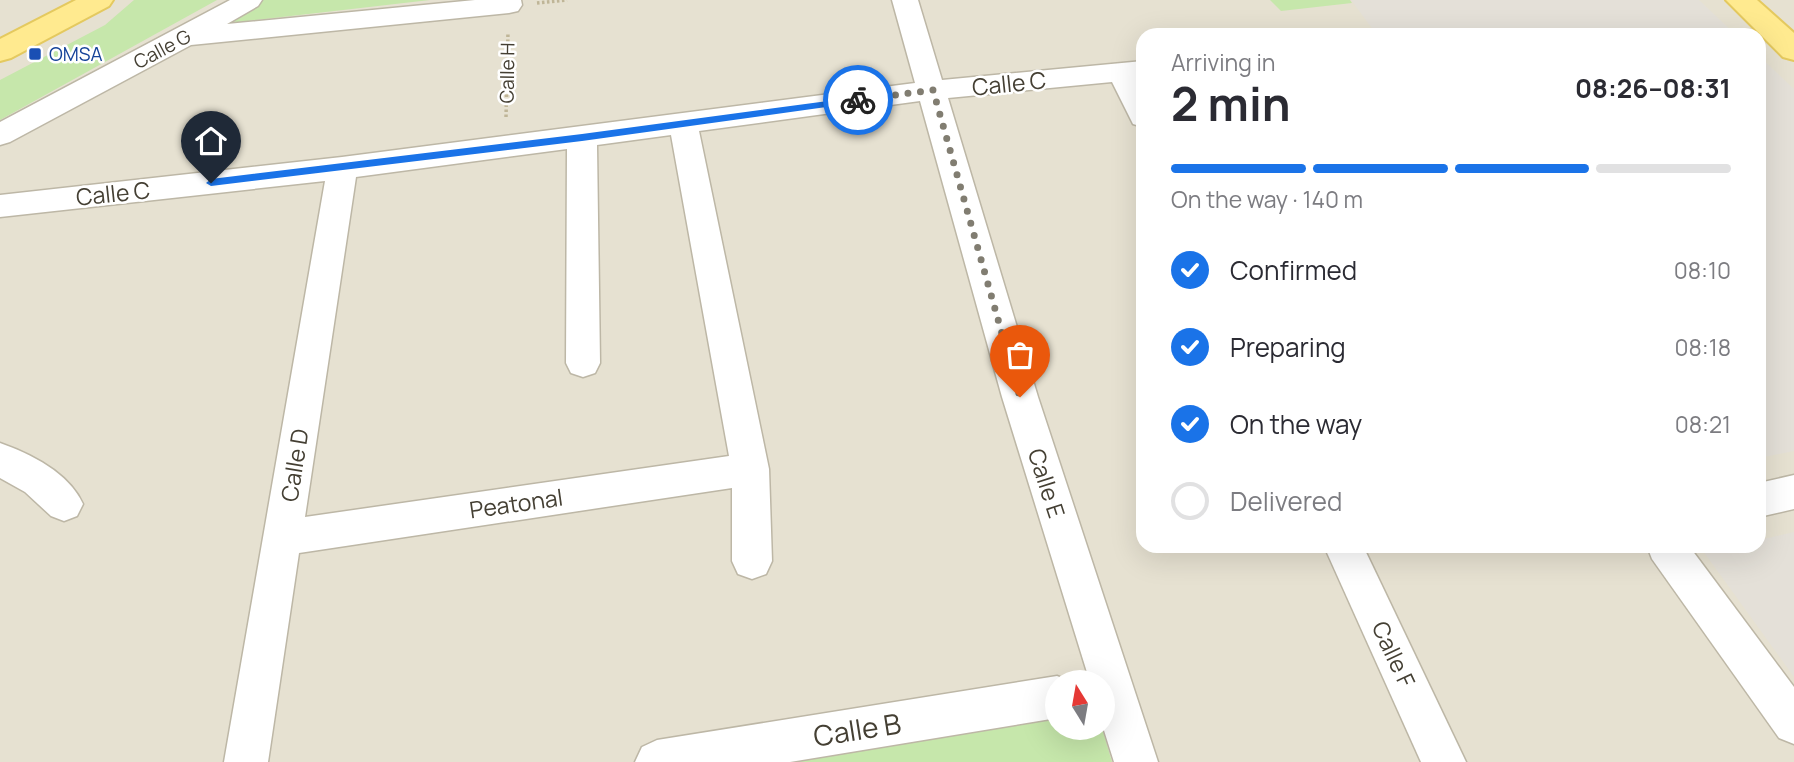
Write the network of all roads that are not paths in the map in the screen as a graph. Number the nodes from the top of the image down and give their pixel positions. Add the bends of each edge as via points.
1 (99, 0) edge
2 (249, 0) edge
3 (905, 0) edge
4 (1740, 0) edge
5 (509, 3) edge
6 (185, 37) junction
7 (1794, 50) edge
8 (0, 51) edge
9 (1132, 71) edge
10 (933, 90) junction
11 (683, 123) junction
12 (0, 135) edge
13 (582, 138) junction
14 (342, 168) junction
15 (0, 206) edge
16 (583, 363) dead end
17 (0, 459) edge
18 (750, 469) junction
19 (1794, 492) edge
20 (1766, 498) edge
21 (64, 504) dead end
22 (282, 538) junction
23 (1346, 553) edge
24 (1671, 553) edge
25 (752, 561) dead end
26 (1101, 670) edge
27 (1045, 699) edge
28 (1115, 709) edge
29 (1794, 723) edge
30 (246, 762) edge
31 (657, 762) edge
32 (1136, 762) edge
33 (1444, 762) edge

1 - 8 main road
2 - 6 street, Calle G
3 - 10 street, Calle E
4 - 7 main road
5 - 6 street
6 - 12 street, Calle G
9 - 10 street, Calle C
10 - 11 street, Calle C
10 - 26 street, Calle E
11 - 13 street, Calle C
11 - 18 street
13 - 14 street, Calle C
13 - 16 street
14 - 15 street, Calle C
14 - 22 street, Calle D
17 - 21 street via 38,480
18 - 22 street, Peatonal
18 - 25 street
19 - 20 street
22 - 30 street, Calle D
23 - 33 street, Calle F
24 - 29 street
27 - 31 street, Calle B
28 - 32 street, Calle E

